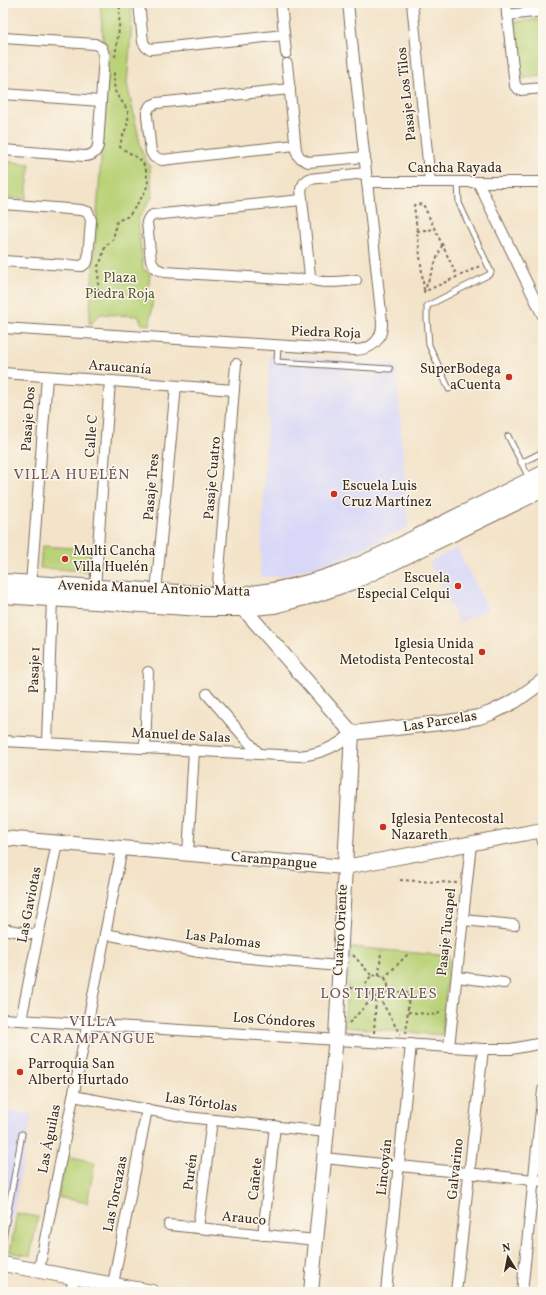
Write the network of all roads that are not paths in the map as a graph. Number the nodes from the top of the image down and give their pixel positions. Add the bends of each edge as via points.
1 (139, 3) edge
2 (281, 3) edge
3 (348, 3) edge
4 (412, 3) edge
5 (506, 3) edge
6 (543, 11) edge
7 (507, 15) junction
8 (284, 35) junction
9 (3, 38) edge
10 (286, 53) dead end
11 (287, 64) dead end
12 (543, 88) edge
13 (290, 89) junction
14 (3, 94) edge
15 (101, 101) junction
16 (295, 145) junction
17 (3, 150) edge
18 (365, 157) junction
19 (367, 178) junction
20 (430, 182) junction
21 (458, 182) junction
22 (478, 182) junction
23 (543, 182) edge
24 (301, 200) junction
25 (3, 204) edge
26 (3, 261) edge
27 (311, 278) junction
28 (356, 280) dead end
29 (543, 316) edge
30 (3, 328) edge
31 (278, 346) junction
32 (236, 364) dead end
33 (390, 369) dead end
34 (3, 373) edge
35 (47, 377) junction
36 (110, 381) junction
37 (176, 386) junction
38 (450, 388) dead end
39 (234, 390) junction
40 (508, 436) dead end
41 (543, 452) edge
42 (521, 463) junction
43 (536, 477) edge
44 (543, 489) edge
45 (3, 582) edge
46 (31, 584) junction
47 (95, 588) junction
48 (156, 592) junction
49 (3, 594) edge
50 (222, 595) junction
51 (52, 598) junction
52 (243, 608) junction
53 (148, 672) dead end
54 (543, 681) edge
55 (206, 694) dead end
56 (352, 733) junction
57 (3, 741) edge
58 (47, 743) junction
59 (145, 748) junction
60 (194, 750) junction
61 (259, 754) junction
62 (542, 834) edge
63 (3, 838) edge
64 (57, 843) junction
65 (471, 844) junction
66 (122, 848) junction
67 (188, 854) junction
68 (345, 867) junction
69 (463, 920) junction
70 (514, 925) dead end
71 (3, 929) edge
72 (105, 934) junction
73 (38, 936) junction
74 (339, 966) junction
75 (457, 977) junction
76 (504, 983) dead end
77 (3, 1018) edge
78 (21, 1020) junction
79 (87, 1023) junction
80 (335, 1038) junction
81 (543, 1043) edge
82 (408, 1044) junction
83 (449, 1047) junction
84 (483, 1049) junction
85 (543, 1090) edge
86 (73, 1096) junction
87 (147, 1109) junction
88 (212, 1120) junction
89 (275, 1126) junction
90 (326, 1132) junction
91 (22, 1134) dead end
92 (324, 1158) junction
93 (399, 1166) junction
94 (469, 1173) junction
95 (538, 1180) edge
96 (169, 1225) dead end
97 (198, 1228) junction
98 (264, 1235) junction
99 (3, 1238) edge
100 (316, 1240) junction
101 (3, 1264) edge
102 (39, 1270) junction
103 (74, 1277) junction
104 (113, 1284) junction
105 (71, 1292) edge
106 (152, 1292) edge
107 (311, 1292) edge
108 (386, 1292) edge
109 (456, 1292) edge
110 (522, 1292) edge

1 - 8 street via 144,42 146,47 151,49
2 - 8 street
3 - 18 street, Piedra Roja
4 - 20 street, Pasaje Los Tilos
5 - 7 street
6 - 7 street
7 - 12 street via 514,83 517,89
8 - 10 street
9 - 15 street via 99,45 104,53
11 - 13 street
13 - 16 street
13 - 16 street via 157,103 150,106 146,112 151,152 154,157 162,160
14 - 15 street
15 - 17 street via 98,146 90,155
16 - 18 street via 299,157 308,162
18 - 19 street, Piedra Roja
19 - 20 street, Cancha Rayada
19 - 24 street, Cancha Rayada via 309,179 300,188
19 - 31 street, Piedra Roja via 382,322 379,338 369,347 359,350
20 - 21 street, Cancha Rayada
21 - 22 street, Cancha Rayada
21 - 38 lane via 459,203 491,272 427,306 430,345
22 - 23 street, Cancha Rayada
22 - 29 street
24 - 27 street, Cancha Rayada
24 - 27 street via 153,215 147,222 151,261 155,268 164,272 298,280
25 - 26 street via 81,210 88,212 90,217 88,258 82,266
27 - 28 street via 317,281
30 - 31 street, Piedra Roja
31 - 33 lane via 277,362
32 - 39 street, Pasaje Cuatro
34 - 35 street, Araucanía
35 - 36 street, Araucanía
35 - 46 street, Pasaje Dos
36 - 37 street, Araucanía
36 - 47 street, Calle C
37 - 39 street, Araucanía
37 - 48 street, Pasaje Tres
39 - 50 street, Pasaje Cuatro
40 - 42 lane
41 - 42 lane
42 - 43 lane
43 - 50 main road, Avenida Manuel Antonio Matta via 341,572 273,591 248,595
44 - 52 main road, Avenida Manuel Antonio Matta via 332,590 296,600
45 - 46 main road, Avenida Manuel Antonio Matta
46 - 47 main road, Avenida Manuel Antonio Matta
47 - 48 main road, Avenida Manuel Antonio Matta
48 - 50 main road, Avenida Manuel Antonio Matta
49 - 51 main road, Avenida Manuel Antonio Matta
50 - 52 main road
51 - 52 main road, Avenida Manuel Antonio Matta via 202,608
51 - 58 street, Pasaje 1
52 - 56 street
53 - 59 street
54 - 56 street, Las Parcelas via 509,704 479,717
55 - 61 street
56 - 61 street, Manuel de Salas via 335,747 316,754
56 - 68 street, Cuatro Oriente
57 - 58 street, Manuel de Salas
58 - 59 street, Manuel de Salas
59 - 60 street, Manuel de Salas
60 - 61 street, Manuel de Salas
60 - 67 street
62 - 65 street, Carampangue
63 - 64 street, Carampangue
64 - 66 street, Carampangue
64 - 73 street, Las Gaviotas
65 - 68 street, Carampangue
65 - 69 street, Pasaje Tucapel
66 - 67 street, Carampangue
66 - 72 street, Las Águilas
67 - 68 street, Carampangue
68 - 74 street, Cuatro Oriente
69 - 70 street
69 - 75 street, Pasaje Tucapel
71 - 73 street
72 - 74 street, Las Palomas via 216,954
72 - 79 street, Las Águilas
73 - 78 street, Las Gaviotas
74 - 80 street, Cuatro Oriente
75 - 76 street
75 - 83 street, Pasaje Tucapel
77 - 78 street, Los Cóndores
78 - 79 street, Los Cóndores
79 - 80 street, Los Cóndores
79 - 86 street, Las Águilas
80 - 82 street, Los Cóndores
80 - 90 street, Cuatro Oriente
81 - 84 street, Los Cóndores via 511,1049
82 - 83 street, Los Cóndores
82 - 93 street, Lincoyán
83 - 84 street, Los Cóndores
84 - 94 street, Galvarino
85 - 95 street
86 - 87 street, Las Tórtolas
86 - 102 street, Las Águilas
87 - 88 street, Las Tórtolas
87 - 104 street, Las Torcazas
88 - 89 street, Las Tórtolas
88 - 97 street, Purén
89 - 90 street, Las Tórtolas
89 - 98 street, Cañete
90 - 92 street, Cuatro Oriente
91 - 99 lane
92 - 93 street
92 - 100 street, Cuatro Oriente
93 - 94 street
93 - 108 street, Lincoyán
94 - 95 street
94 - 109 street, Galvarino
95 - 110 street
96 - 97 street, Arauco
97 - 98 street, Arauco
98 - 100 street, Arauco
100 - 107 street, Cuatro Oriente
101 - 102 street
102 - 103 street
103 - 104 street
103 - 105 street
104 - 106 street

